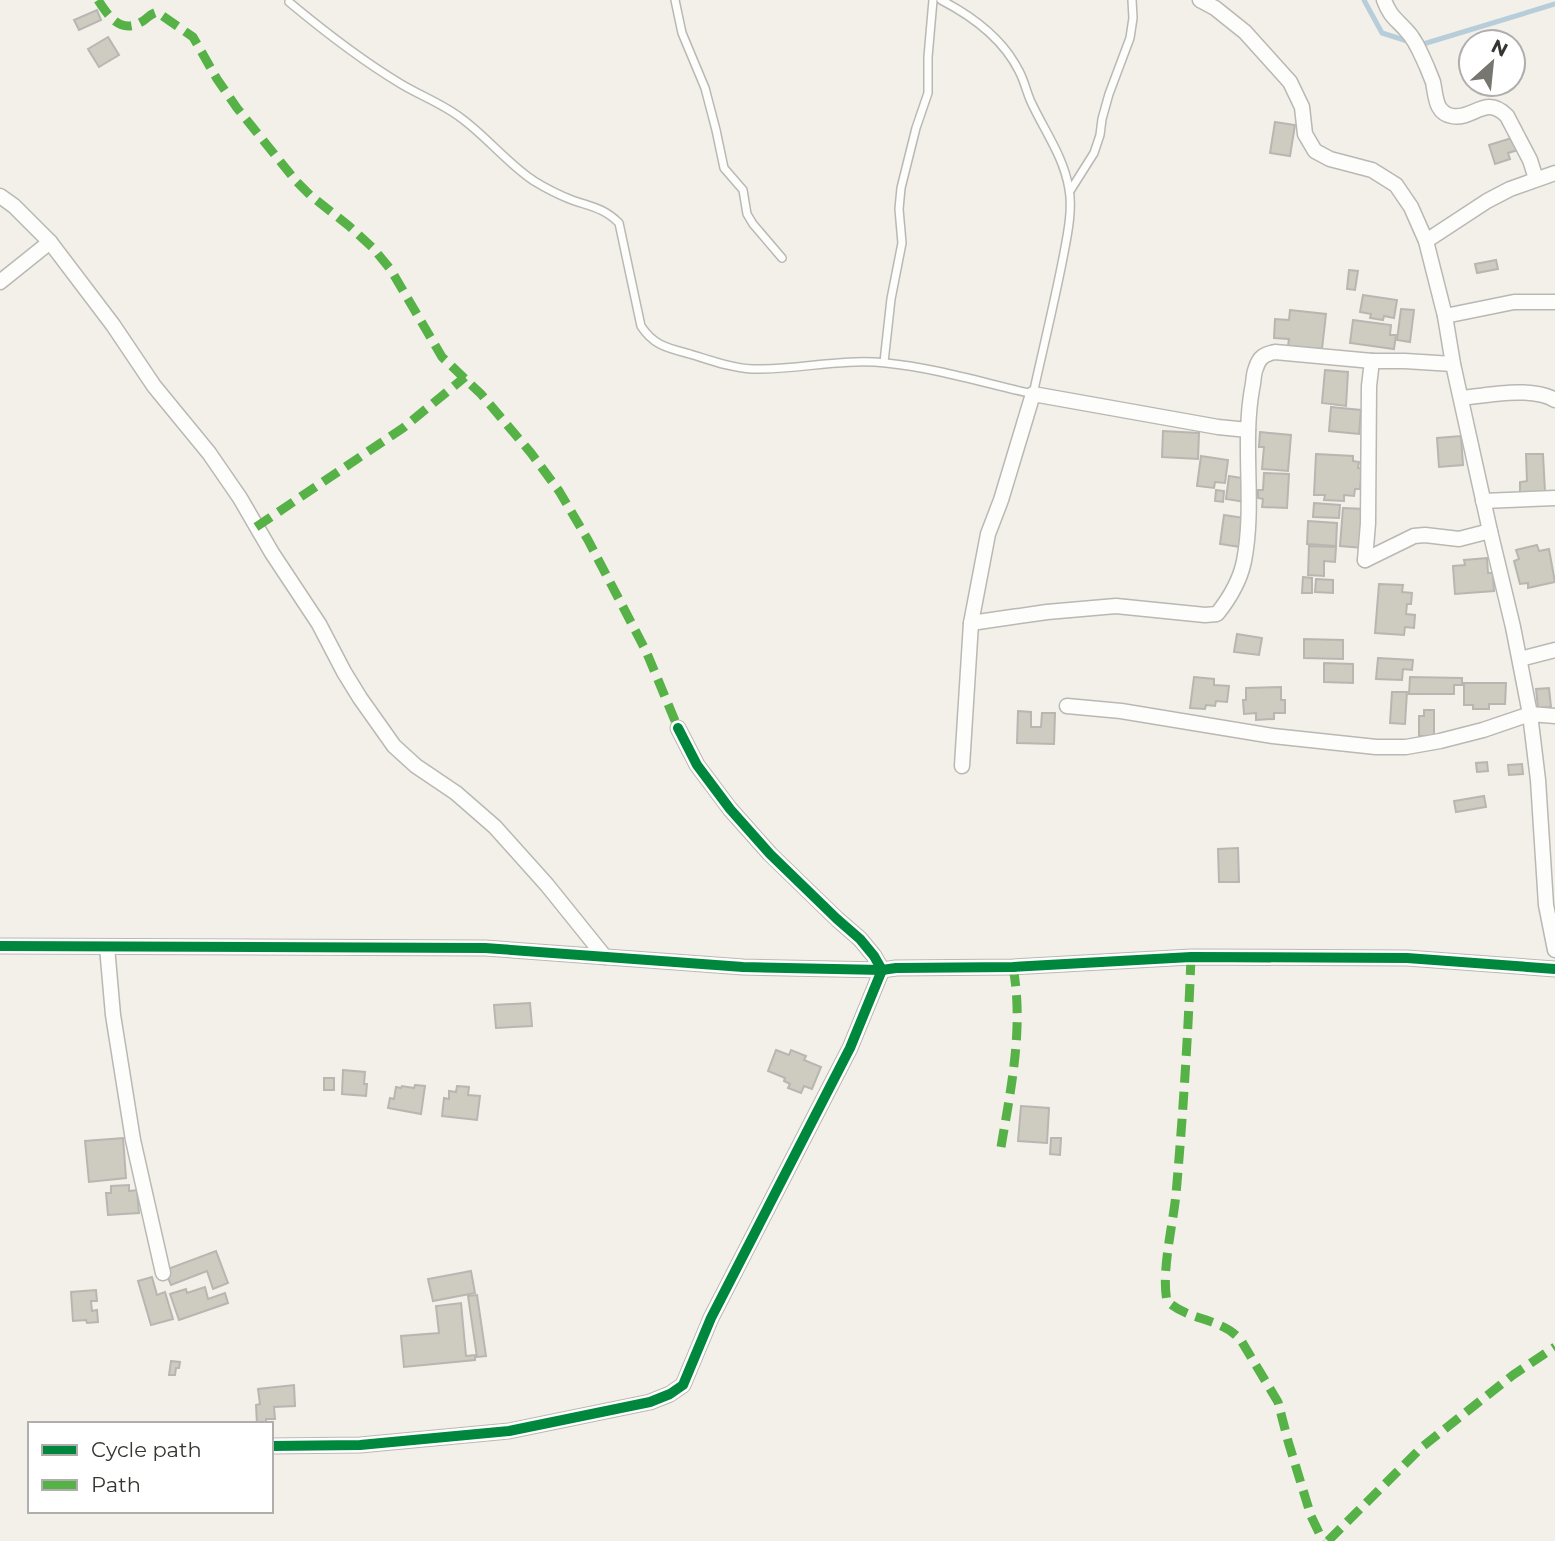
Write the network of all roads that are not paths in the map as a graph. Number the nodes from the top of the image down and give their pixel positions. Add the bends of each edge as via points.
1 (675, 0) edge
2 (933, 0) edge
3 (941, 0) edge
4 (1132, 0) edge
5 (1200, 0) edge
6 (1384, 0) edge
7 (289, 2) edge
8 (1555, 173) edge
9 (1536, 179) junction
10 (1070, 191) junction
11 (0, 195) edge
12 (1426, 241) junction
13 (50, 242) junction
14 (782, 258) dead end
15 (0, 282) edge
16 (1555, 302) edge
17 (1445, 316) junction
18 (1372, 361) junction
19 (884, 362) junction
20 (1453, 365) junction
21 (1033, 394) junction
22 (1462, 398) junction
23 (1555, 400) edge
24 (1248, 430) junction
25 (1555, 498) edge
26 (1483, 501) junction
27 (1490, 531) junction
28 (971, 623) junction
29 (1555, 650) edge
30 (1520, 659) junction
31 (1067, 706) dead end
32 (1530, 714) junction
33 (1555, 716) edge
34 (677, 728) dead end
35 (962, 766) dead end
36 (0, 946) edge
37 (107, 947) junction
38 (1555, 950) edge
39 (605, 957) junction
40 (1555, 969) edge
41 (882, 970) junction
42 (163, 1272) dead end
43 (273, 1446) edge

1 - 14 lane via 682,33 705,88 724,168 743,190 753,224
2 - 19 lane via 928,93 901,188 902,243
3 - 10 lane via 985,28 1019,71 1061,159
4 - 10 lane via 1130,38 1109,94 1100,135
5 - 12 street via 1245,32 1290,82 1302,107 1305,134 1315,151 1372,170 1396,185
6 - 9 street via 1419,49 1443,113 1454,117 1482,107 1502,111
7 - 19 lane via 362,59 460,117 542,186 609,213 619,223 641,326 657,344 751,369
8 - 9 street
9 - 12 street via 1487,201
10 - 21 lane via 1068,229
11 - 13 street
12 - 17 street
13 - 15 street
13 - 39 street via 153,386 226,477 394,746 495,827
16 - 17 street via 1514,302
17 - 20 street
18 - 20 street
18 - 24 street via 1266,354 1256,367
18 - 27 street via 1365,560 1414,536 1459,539
19 - 21 lane
20 - 22 street
21 - 24 street
21 - 28 street via 988,534
22 - 23 street via 1542,393
22 - 26 street
24 - 28 street via 1249,511 1244,559 1235,586 1217,614 1116,606
25 - 26 street
26 - 27 street
27 - 30 street
28 - 35 street
29 - 30 street
30 - 32 street
31 - 32 street via 1376,747 1440,741
32 - 33 street
32 - 38 street via 1546,905
34 - 41 street via 697,765 730,809 770,855 860,939
36 - 37 street
37 - 39 street via 485,948
37 - 42 street via 133,1140
39 - 41 street via 743,967
40 - 41 street via 1407,958 1191,957
41 - 43 street via 850,1048 711,1318 683,1385 650,1402 509,1431 360,1445

